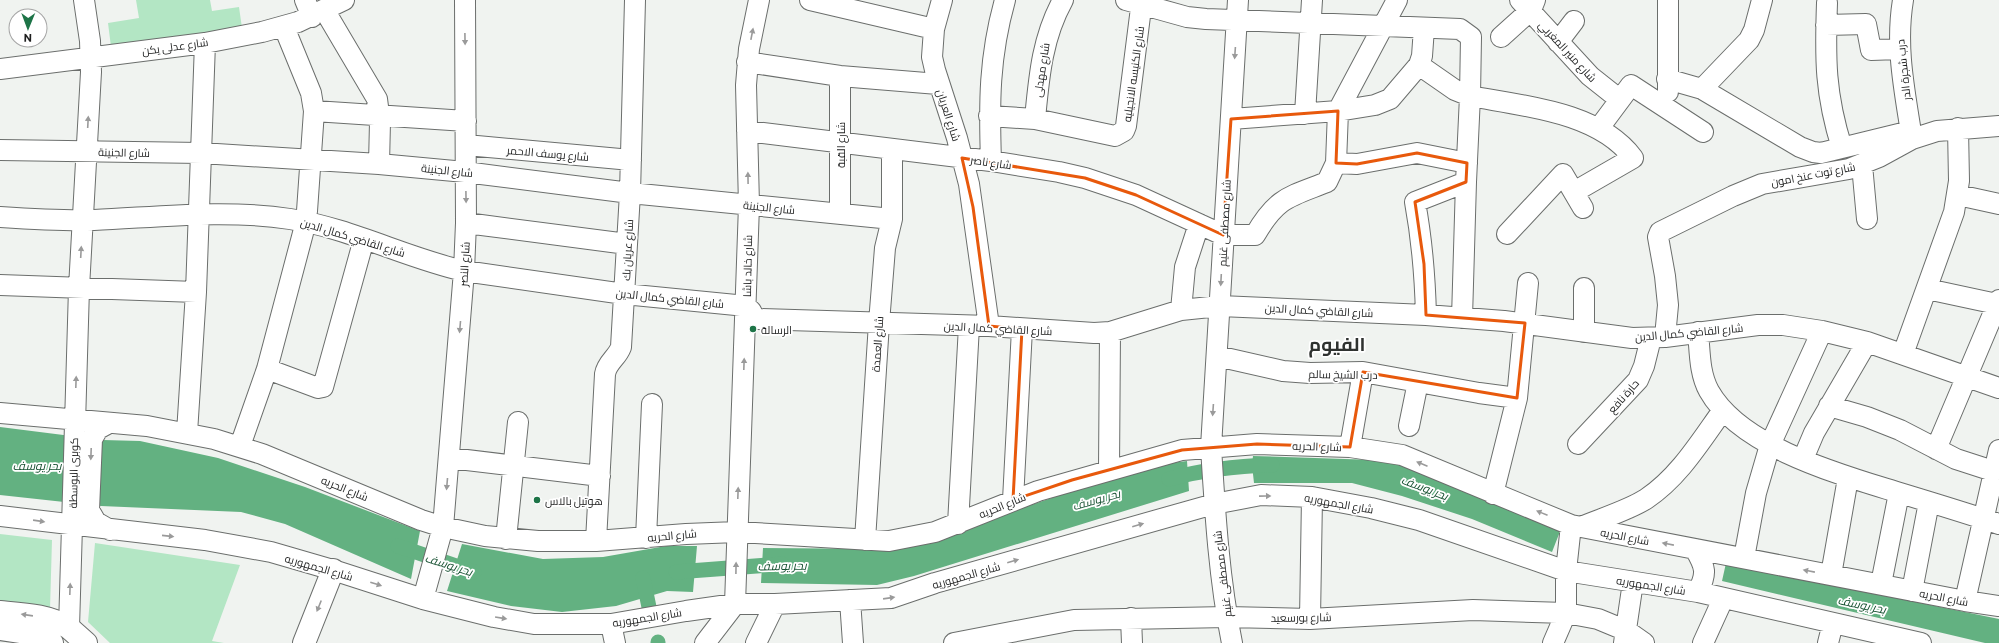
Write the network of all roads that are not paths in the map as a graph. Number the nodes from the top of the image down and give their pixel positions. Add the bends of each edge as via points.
1 (84, 0) edge
2 (344, 0) edge
3 (465, 0) edge
4 (636, 0) edge
5 (759, 0) edge
6 (810, 0) edge
7 (942, 0) edge
8 (1005, 0) edge
9 (1063, 0) edge
10 (1238, 0) edge
11 (1312, 0) edge
12 (1397, 0) edge
13 (1668, 0) edge
14 (1762, 0) edge
15 (1903, 0) edge
16 (1137, 2) edge
17 (1529, 3) edge
18 (1827, 3) dead end
19 (314, 9) edge
20 (1237, 20) junction
21 (1574, 21) dead end
22 (1310, 24) junction
23 (1826, 25) junction
24 (284, 27) junction
25 (1383, 27) junction
26 (1424, 28) junction
27 (934, 29) junction
28 (1501, 37) dead end
29 (205, 42) junction
30 (1558, 42) junction
31 (1899, 49) junction
32 (91, 58) junction
33 (747, 62) junction
34 (1419, 65) junction
35 (0, 69) edge
36 (840, 76) junction
37 (1667, 79) junction
38 (938, 84) junction
39 (1702, 89) junction
40 (1470, 96) junction
41 (1619, 99) junction
42 (1668, 110) junction
43 (314, 111) junction
44 (1338, 111) junction
45 (380, 114) junction
46 (1305, 114) junction
47 (990, 116) junction
48 (1035, 119) junction
49 (1231, 119) junction
50 (466, 121) junction
51 (1999, 126) edge
52 (1599, 128) junction
53 (1958, 128) junction
54 (747, 131) junction
55 (1703, 132) dead end
56 (1911, 135) junction
57 (839, 143) junction
58 (466, 145) junction
59 (1842, 148) junction
60 (892, 149) junction
61 (0, 150) edge
62 (86, 151) junction
63 (201, 153) junction
64 (962, 158) junction
65 (311, 160) junction
66 (631, 160) junction
67 (991, 161) junction
68 (1336, 163) junction
69 (379, 164) junction
70 (1862, 165) junction
71 (466, 172) junction
72 (1466, 173) junction
73 (630, 193) junction
74 (1958, 195) junction
75 (1999, 204) edge
76 (748, 205) junction
77 (199, 214) junction
78 (840, 214) junction
79 (0, 217) edge
80 (892, 219) junction
81 (1868, 219) dead end
82 (82, 220) junction
83 (306, 222) junction
84 (466, 223) junction
85 (1199, 224) junction
86 (1507, 234) dead end
87 (1223, 235) junction
88 (1658, 237) joint
89 (364, 239) junction
90 (627, 244) junction
91 (464, 271) junction
92 (1528, 283) dead end
93 (0, 285) edge
94 (78, 288) junction
95 (1584, 288) dead end
96 (1927, 289) junction
97 (196, 292) junction
98 (624, 294) junction
99 (1998, 302) edge
100 (746, 306) junction
101 (1220, 306) junction
102 (1181, 310) junction
103 (1426, 315) junction
104 (1462, 318) junction
105 (878, 322) junction
106 (1525, 323) junction
107 (969, 326) junction
108 (989, 326) junction
109 (1022, 329) junction
110 (1822, 331) junction
111 (1110, 332) junction
112 (1584, 332) junction
113 (1698, 332) junction
114 (1658, 337) junction
115 (1867, 342) junction
116 (1903, 354) junction
117 (1217, 356) junction
118 (267, 369) junction
119 (1363, 372) junction
120 (1966, 376) junction
121 (1418, 382) junction
122 (1999, 388) edge
123 (1517, 398) junction
124 (652, 404) dead end
125 (1829, 406) junction
126 (1723, 410) junction
127 (0, 413) edge
128 (74, 420) junction
129 (518, 422) dead end
130 (109, 423) junction
131 (1409, 426) dead end
132 (187, 433) junction
133 (1578, 444) dead end
134 (1770, 445) junction
135 (240, 446) junction
136 (1210, 447) junction
137 (1350, 447) junction
138 (1936, 449) junction
139 (1999, 450) edge
140 (450, 458) junction
141 (1803, 459) junction
142 (514, 466) junction
143 (1109, 470) junction
144 (1993, 470) junction
145 (600, 476) junction
146 (1848, 478) junction
147 (1899, 493) junction
148 (1494, 494) junction
149 (1312, 497) junction
150 (1013, 500) junction
151 (1929, 502) junction
152 (1214, 504) junction
153 (0, 516) edge
154 (1991, 522) edge
155 (958, 524) junction
156 (72, 526) junction
157 (1576, 526) junction
158 (443, 527) junction
159 (111, 530) junction
160 (737, 532) junction
161 (646, 538) junction
162 (506, 539) junction
163 (865, 540) junction
164 (596, 541) junction
165 (1696, 549) junction
166 (1744, 558) junction
167 (333, 570) junction
168 (1566, 571) junction
169 (1831, 575) junction
170 (1633, 582) junction
171 (1881, 584) junction
172 (1912, 591) junction
173 (1698, 592) junction
174 (423, 599) junction
175 (1723, 599) junction
176 (850, 600) junction
177 (1965, 601) junction
178 (735, 604) junction
179 (775, 604) junction
180 (1999, 606) edge
181 (0, 612) edge
182 (1566, 613) junction
183 (1227, 617) junction
184 (1131, 618) junction
185 (1310, 619) junction
186 (1833, 623) junction
187 (612, 624) junction
188 (69, 628) junction
189 (0, 629) edge
190 (1626, 637) edge
191 (52, 643) edge
192 (86, 643) edge
193 (304, 643) edge
194 (615, 643) edge
195 (705, 643) edge
196 (756, 643) edge
197 (853, 643) edge
198 (954, 643) edge
199 (1132, 643) edge
200 (1232, 643) edge
201 (1553, 643) edge
202 (1644, 643) edge
203 (1703, 643) edge
204 (1828, 643) edge
205 (1920, 643) edge

1 - 32 street, كوبرى البوسطة
2 - 19 street, شارع عدلى يكن
3 -> 50 street, شارع النصر
4 - 66 street, شارع عريان بك
33 -> 5 street, شارع خالد باشا
6 - 27 street
7 - 27 street, شارع العريان
8 - 47 street via 991,67
9 - 48 street, شارع مهدلى via 1054,16 1043,49
10 - 20 street, شارع مصطفى غنيم
11 - 22 street
12 - 25 street
13 - 37 street
14 - 39 street via 1749,40
15 - 31 street, درب شجرة الدر
16 - 20 street via 1187,17
16 - 48 street, شارع الكنيسه الانجيليه via 1124,131 1116,136
17 - 28 street
17 - 30 street, شارع منير المغربي
18 - 23 street
19 - 24 street, شارع عدلى يكن
19 - 45 street via 374,91
20 - 22 street
20 -> 49 street, شارع مصطفى غنيم
21 - 30 street
22 - 25 street
22 - 46 street
23 - 31 street via 1866,24 1872,50
23 - 59 street via 1826,79
24 - 29 street, شارع عدلى يكن
24 - 43 street via 311,93
25 - 26 street
25 - 44 street
26 - 34 street
26 - 40 street via 1460,29 1471,37
27 - 38 street, شارع العريان via 932,57
29 - 32 street, شارع عدلى يكن
29 - 63 street
30 - 41 street, شارع منير المغربي via 1590,76
31 - 56 street, درب شجرة الدر
32 - 35 street, شارع عدلى يكن
62 -> 32 street, كوبرى البوسطة
33 - 36 street
33 - 54 street, شارع خالد باشا
34 - 40 street via 1455,90
34 - 44 street via 1390,99 1375,105
36 - 38 street
36 - 57 street, شارع القبة
37 - 39 street
37 - 42 street
38 - 64 street, شارع العريان
39 - 59 street via 1800,147 1821,153
40 - 52 street via 1550,112
40 - 72 street
41 - 42 street via 1631,85
41 - 52 street
42 - 55 street
43 - 45 street
43 - 65 street
44 - 46 street
44 - 68 street
45 - 50 street
45 - 69 street
46 - 49 street
47 - 48 street, شارع الكنيسه الانجيليه
47 - 67 street
49 - 87 street, شارع مصطفى غنيم
50 - 58 street, شارع النصر
51 - 53 street, شارع توت عنخ امون
52 - 86 street via 1620,143 1633,158 1578,200 1563,174
53 - 56 street, شارع توت عنخ امون
53 - 74 street
54 - 57 street, شارع ناصر
76 -> 54 street, شارع خالد باشا
56 - 59 street
56 - 70 street, شارع توت عنخ امون
57 - 60 street, شارع ناصر
57 - 78 street, شارع القبة
58 - 66 street, شارع يوسف الاحمر
58 - 71 street, شارع النصر
60 - 64 street, شارع ناصر
60 - 80 street, شارع العمدة
61 - 62 street, شارع الجنينة
62 - 63 street, شارع الجنينة
62 - 82 street, كوبرى البوسطة
63 - 65 street, شارع الجنينة
63 - 77 street
64 - 67 street, شارع ناصر
64 - 108 street, شارع العريان via 973,207
65 - 69 street, شارع الجنينة
65 - 83 street
66 - 73 street, شارع عريان بك
67 - 85 street, شارع ناصر via 1085,178 1136,195
68 - 72 street via 1356,164 1417,153
68 - 87 street via 1327,182 1286,198 1272,210 1255,235
69 - 71 street, شارع الجنينة
70 - 81 street
70 - 88 street, شارع توت عنخ امون via 1747,189 1660,232
71 - 73 street, شارع الجنينة
71 -> 84 street, شارع النصر
72 - 103 street via 1414,202 1421,233
72 - 104 street
73 - 76 street, شارع الجنينة
73 - 90 street, شارع عريان بك
74 - 75 street
74 - 96 street
76 - 78 street, شارع الجنينة
76 - 100 street, شارع خالد باشا
77 - 82 street, شارع القاضي كمال الدين
77 - 83 street, شارع القاضي كمال الدين via 239,214
77 - 97 street
78 - 80 street, شارع الجنينة
79 - 82 street, شارع القاضي كمال الدين
80 - 105 street, شارع العمدة via 885,248
94 -> 82 street, كوبرى البوسطة
83 - 89 street, شارع القاضي كمال الدين
83 - 118 street
84 - 90 street
84 - 91 street, شارع النصر
85 - 87 street, شارع ناصر
85 - 102 street via 1185,266
87 -> 101 street, شارع مصطفى غنيم
88 - 114 street, حارة نافع via 1668,305
89 - 91 street, شارع القاضي كمال الدين
89 - 118 street via 323,387 318,388
90 - 98 street, شارع عريان بك
91 - 98 street, شارع القاضي كمال الدين
91 -> 140 street, شارع النصر
92 - 106 street
93 - 94 street
94 - 97 street
128 -> 94 street, كوبرى البوسطة
95 - 112 street
96 - 99 street
96 - 116 street
97 - 132 street
98 - 100 street, شارع القاضي كمال الدين
98 - 145 street, شارع عريان بك via 620,347 604,374
99 - 120 street
100 - 105 street, شارع القاضي كمال الدين via 756,318
160 -> 100 street, شارع خالد باشا
101 - 102 street, شارع القاضي كمال الدين
101 - 103 street, شارع القاضي كمال الدين
101 - 117 street, شارع مصطفى غنيم
102 - 111 street, شارع القاضي كمال الدين
103 - 104 street, شارع القاضي كمال الدين
104 - 106 street, شارع القاضي كمال الدين
105 - 107 street, شارع القاضي كمال الدين
105 - 163 street, شارع العمدة
106 - 112 street, شارع القاضي كمال الدين
106 - 123 street
107 - 108 street, شارع القاضي كمال الدين
107 - 155 street
108 - 109 street, شارع القاضي كمال الدين
109 - 111 street, شارع القاضي كمال الدين via 1077,333
109 - 150 street
110 - 113 street, شارع القاضي كمال الدين via 1770,325
110 - 115 street, شارع القاضي كمال الدين
110 - 134 street
111 - 143 street
112 - 114 street, شارع القاضي كمال الدين via 1610,336
113 - 114 street, شارع القاضي كمال الدين
113 - 126 street via 1701,370 1708,391
114 - 133 street, حارة نافع via 1638,380
115 - 116 street, شارع القاضي كمال الدين
115 - 125 street
116 - 120 street, شارع القاضي كمال الدين
117 - 119 street, درب الشيخ سالم via 1296,373
117 -> 136 street, شارع مصطفى غنيم
118 - 135 street
119 - 121 street, درب الشيخ سالم
119 - 137 street
120 - 122 street, شارع القاضي كمال الدين
120 - 138 street
121 - 123 street, درب الشيخ سالم
121 - 131 street
123 - 148 street
124 - 161 street
125 - 138 street via 1900,430
125 - 141 street
126 - 134 street via 1741,426
126 - 157 street via 1690,457 1664,486 1644,500
127 - 128 street, شارع الحريه
128 - 130 street, شارع الحريه
128 - 156 street, كوبرى البوسطة
129 - 142 street
130 - 132 street, شارع الحريه
130 -> 159 street, كوبرى البوسطة via 98,429 92,439 89,510 96,522
132 - 135 street, شارع الحريه
134 - 141 street
134 - 166 street via 1756,493
135 - 158 street, شارع الحريه
136 - 137 street, شارع الحريه via 1257,444
136 - 143 street, شارع الحريه via 1182,450
136 - 152 street, شارع مصطفى غنيم
148 -> 137 street, شارع الحريه via 1402,455
138 - 144 street via 1956,459
139 - 144 street
140 - 142 street
140 -> 158 street, شارع النصر
141 - 146 street
142 - 145 street
142 - 162 street
143 - 150 street, شارع الحريه
144 - 154 street
145 - 164 street, شارع عريان بك
146 - 147 street
146 - 169 street
147 - 151 street
147 - 171 street
157 -> 148 street, شارع الحريه
152 -> 149 street, شارع الجمهوريه via 1261,495
149 - 168 street, شارع الجمهوريه via 1419,520
149 - 185 street
150 - 155 street, شارع الحريه
151 - 154 street
151 - 172 street
176 -> 152 street, شارع الجمهوريه via 891,598 935,583
152 - 183 street, شارع مصطفى غنيم
153 -> 156 street, شارع الجمهوريه
154 - 177 street
155 - 163 street, شارع الحريه via 913,537 889,541
156 - 159 street, شارع الجمهوريه
188 -> 156 street, كوبرى البوسطة
165 -> 157 street, شارع الحريه
157 - 168 street
158 - 162 street, شارع الحريه
158 - 174 street, شارع النصر
159 -> 167 street, شارع الجمهوريه via 246,547
160 - 161 street, شارع الحريه
160 - 163 street, شارع الحريه
178 -> 160 street, شارع خالد باشا
161 - 164 street, شارع الحريه
162 - 164 street, شارع الحريه
165 - 166 street, شارع الحريه
165 - 173 street via 1705,568
169 -> 166 street, شارع الحريه
167 -> 174 street, شارع الجمهوريه
167 -> 193 main road
168 - 170 street, شارع الجمهوريه
168 - 182 street
169 - 171 street, شارع الحريه
170 - 173 street, شارع الجمهوريه
170 - 190 street
171 - 172 street, شارع الحريه
172 - 177 street, شارع الحريه
173 - 175 street, شارع الجمهوريه
174 -> 187 street, شارع الجمهوريه via 534,624
175 - 186 street, شارع الجمهوريه
175 - 203 street
176 - 179 street, شارع الجمهوريه
176 - 197 street
177 - 180 street, شارع الحريه
178 - 179 street, شارع الجمهوريه
178 - 187 street, شارع الجمهوريه
178 - 195 street
179 - 196 street
188 -> 181 main road via 43,618
182 - 185 street, شارع بورسعيد via 1473,610
182 - 190 street, شارع بورسعيد via 1598,620
182 - 201 street
183 - 184 street, شارع بورسعيد
183 - 185 street, شارع بورسعيد
183 - 200 street, شارع مصطفى غنيم
184 - 198 street, شارع بورسعيد via 1062,622
184 - 199 street
186 - 204 street
186 - 205 street, شارع الجمهوريه
187 - 194 street
188 - 192 main road
189 - 191 main road via 34,634
190 - 202 street, شارع بورسعيد

